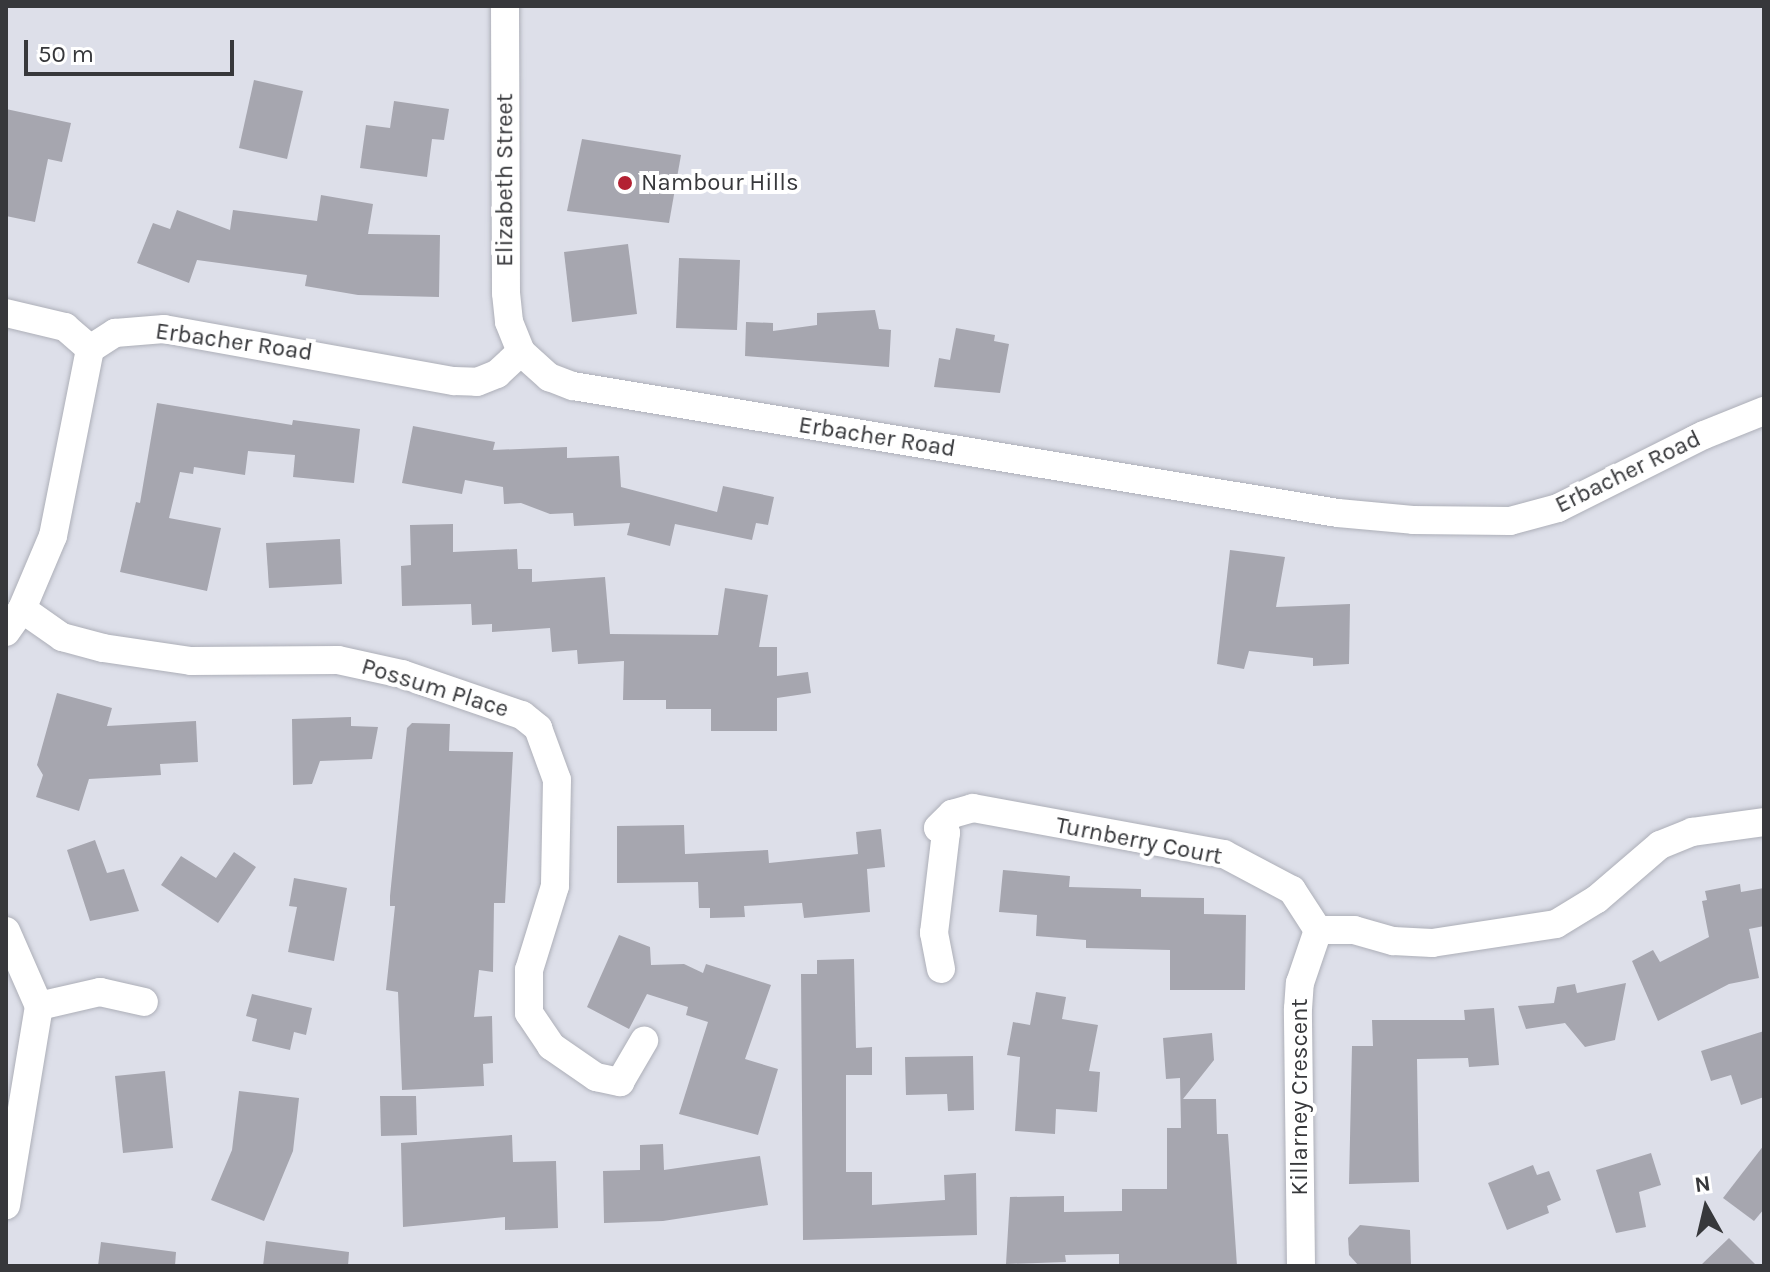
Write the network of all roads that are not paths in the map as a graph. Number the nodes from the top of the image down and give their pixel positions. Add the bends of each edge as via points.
1 (505, 6) edge
2 (6, 313) edge
3 (90, 349) junction
4 (521, 352) junction
5 (1764, 411) edge
6 (22, 609) junction
7 (6, 632) edge
8 (1764, 822) edge
9 (1318, 930) junction
10 (6, 931) edge
11 (941, 969) dead end
12 (144, 1002) dead end
13 (39, 1006) junction
14 (644, 1041) dead end
15 (6, 1205) edge
16 (1301, 1266) edge

1 - 4 street, Elizabeth Street via 506,293 509,322
2 - 3 street via 56,323 78,334
3 - 4 street, Erbacher Road via 115,333 164,329 477,382 497,374
3 - 6 street via 53,536
4 - 5 street, Erbacher Road via 549,377 573,386 1322,510 1437,522 1510,521 1558,508
6 - 7 street
6 - 14 street, Possum Place via 62,637 103,648 191,661 349,662 522,715 538,728 557,780 555,886 529,970 529,1013 551,1046 596,1077 620,1082
8 - 9 street via 1692,832 1660,845 1597,899 1556,924 1432,943 1393,941 1354,930
9 - 11 street, Turnberry Court via 1292,890 1224,854 973,808 952,814 938,828 946,833 934,933
9 - 16 street, Killarney Crescent via 1300,983 1298,1009
10 - 13 street
12 - 13 street via 100,992
13 - 15 street

